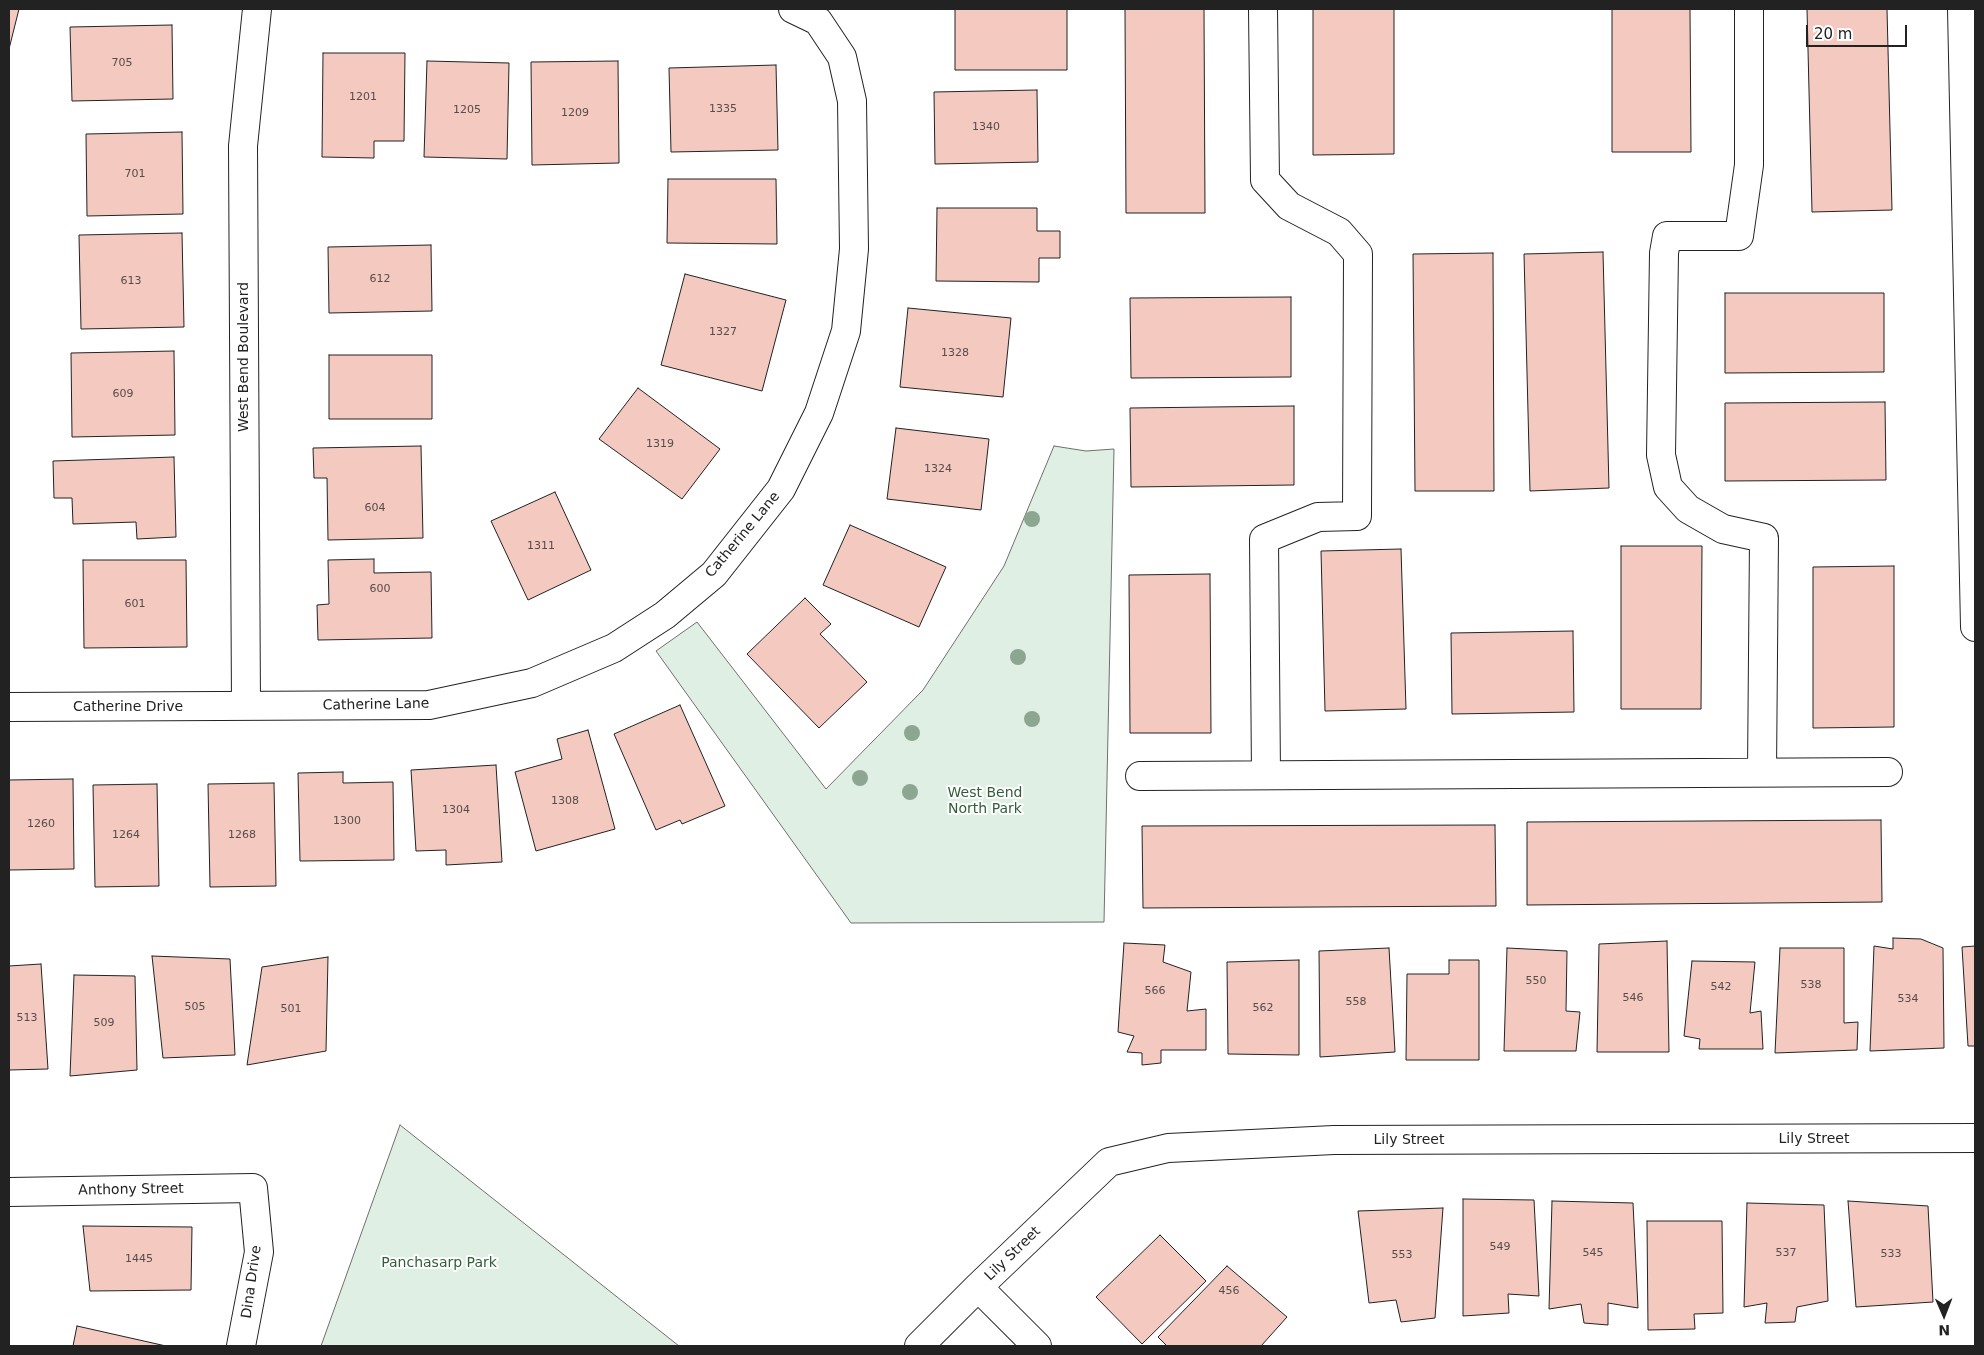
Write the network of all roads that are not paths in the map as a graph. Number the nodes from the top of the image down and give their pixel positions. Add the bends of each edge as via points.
1 (257, 9) edge
2 (793, 9) edge
3 (1263, 9) edge
4 (1749, 9) edge
5 (1962, 9) edge
6 (1973, 456) edge
7 (1975, 627) edge
8 (246, 706) junction
9 (9, 707) edge
10 (1762, 772) junction
11 (1888, 772) dead end
12 (1266, 775) junction
13 (1140, 776) dead end
14 (1975, 1138) edge
15 (253, 1188) joint
16 (9, 1192) edge
17 (978, 1287) junction
18 (241, 1346) edge
19 (919, 1346) edge
20 (1037, 1346) edge

1 - 8 street, West Bend Boulevard via 243,146
2 - 8 street, Catherine Lane via 818,22 842,57 852,101 854,249 846,331 820,414 781,489 714,574 665,615 614,648 532,683 429,705
3 - 12 street via 1265,180 1289,206 1339,232 1358,254 1357,516 1318,517 1264,539
4 - 10 street via 1748,165 1739,236 1667,236 1664,253 1662,455 1668,487 1688,509 1723,529 1764,538
5 - 6 street
6 - 7 street
8 - 9 street, Catherine Drive
10 - 11 street
10 - 12 street
12 - 13 street
14 - 17 street, Lily Street via 1334,1140 1168,1148 1110,1162
15 - 16 street, Anthony Street
15 - 18 street, Dina Drive via 259,1252
17 - 19 street, Lily Street
17 - 20 street

